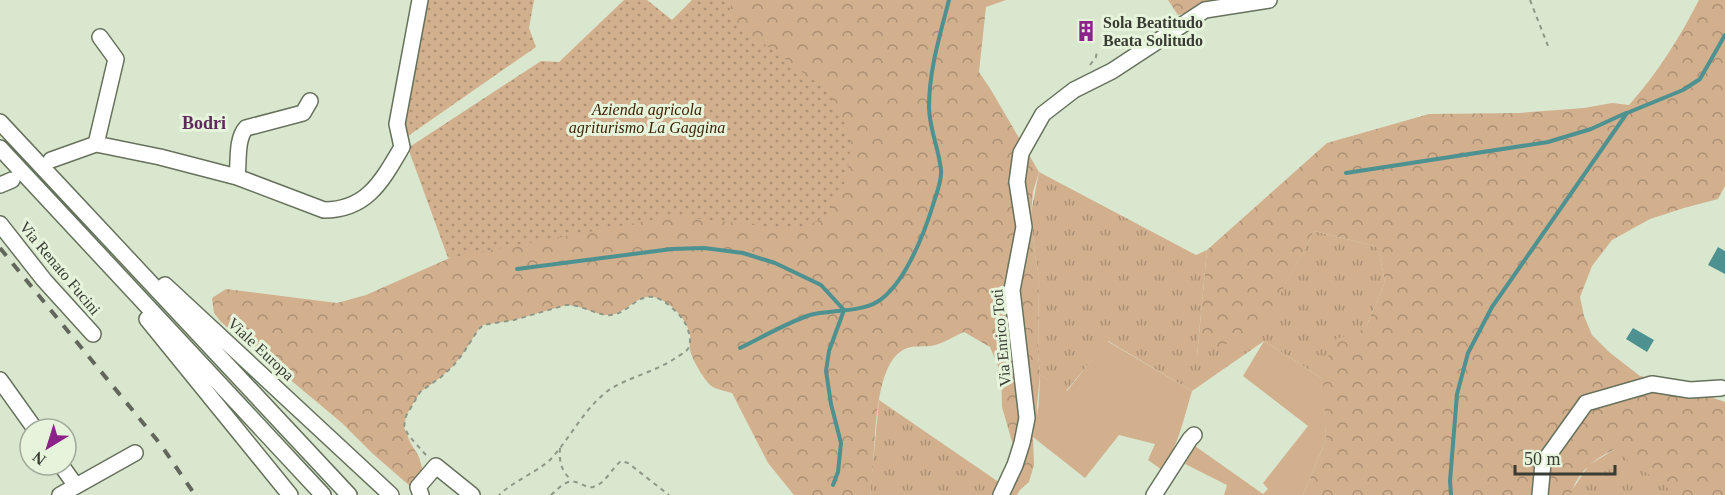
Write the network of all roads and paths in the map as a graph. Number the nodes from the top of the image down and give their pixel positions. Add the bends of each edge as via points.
1 (420, 0) edge
2 (1269, 0) edge
3 (1530, 0) edge
4 (100, 37) dead end
5 (1548, 46) dead end
6 (310, 102) dead end
7 (0, 122) edge
8 (96, 144) junction
9 (0, 148) edge
10 (51, 160) dead end
11 (237, 177) junction
12 (0, 224) edge
13 (104, 232) junction
14 (92, 247) junction
15 (93, 334) dead end
16 (0, 380) edge
17 (1721, 388) dead end
18 (26, 417) edge
19 (1194, 435) dead end
20 (560, 448) junction
21 (135, 453) dead end
22 (436, 466) junction
23 (70, 477) edge
24 (572, 481) junction
25 (76, 486) junction
26 (60, 495) edge
27 (290, 495) edge
28 (323, 495) edge
29 (349, 495) edge
30 (390, 495) edge
31 (421, 495) edge
32 (472, 495) edge
33 (499, 495) edge
34 (551, 495) edge
35 (669, 495) edge
36 (1001, 495) edge
37 (1154, 495) edge
38 (1540, 495) edge

1 - 11 street via 397,124 402,147 375,190 361,201 324,210
2 - 36 street, Via Enrico Toti via 1205,10 1112,71 1074,90 1043,114 1021,153 1017,182 1024,227 1012,290 1027,418 1015,465
3 - 5 path
4 - 8 street via 116,59
6 - 11 street via 303,113 242,132
7 - 13 street, Viale Europa
8 - 10 street
8 - 11 street
9 - 14 street
12 - 15 street, Via Renato Fucini
13 - 29 street, Viale Europa
13 - 30 street, Viale Europa
14 - 27 street
14 - 28 street
16 - 18 street
17 - 38 street via 1690,390 1652,384 1586,404 1543,463
19 - 37 street
20 - 22 path via 602,395 687,351 690,340 686,324 666,303 651,296 607,315 566,304 483,325 452,367 420,392 406,416 404,427 409,436
20 - 24 path via 560,464
20 - 33 path via 540,468
21 - 25 street
22 - 31 street via 418,487
22 - 32 street
23 - 25 street
24 - 34 path
24 - 35 path via 592,487 600,484 624,461
25 - 26 street

